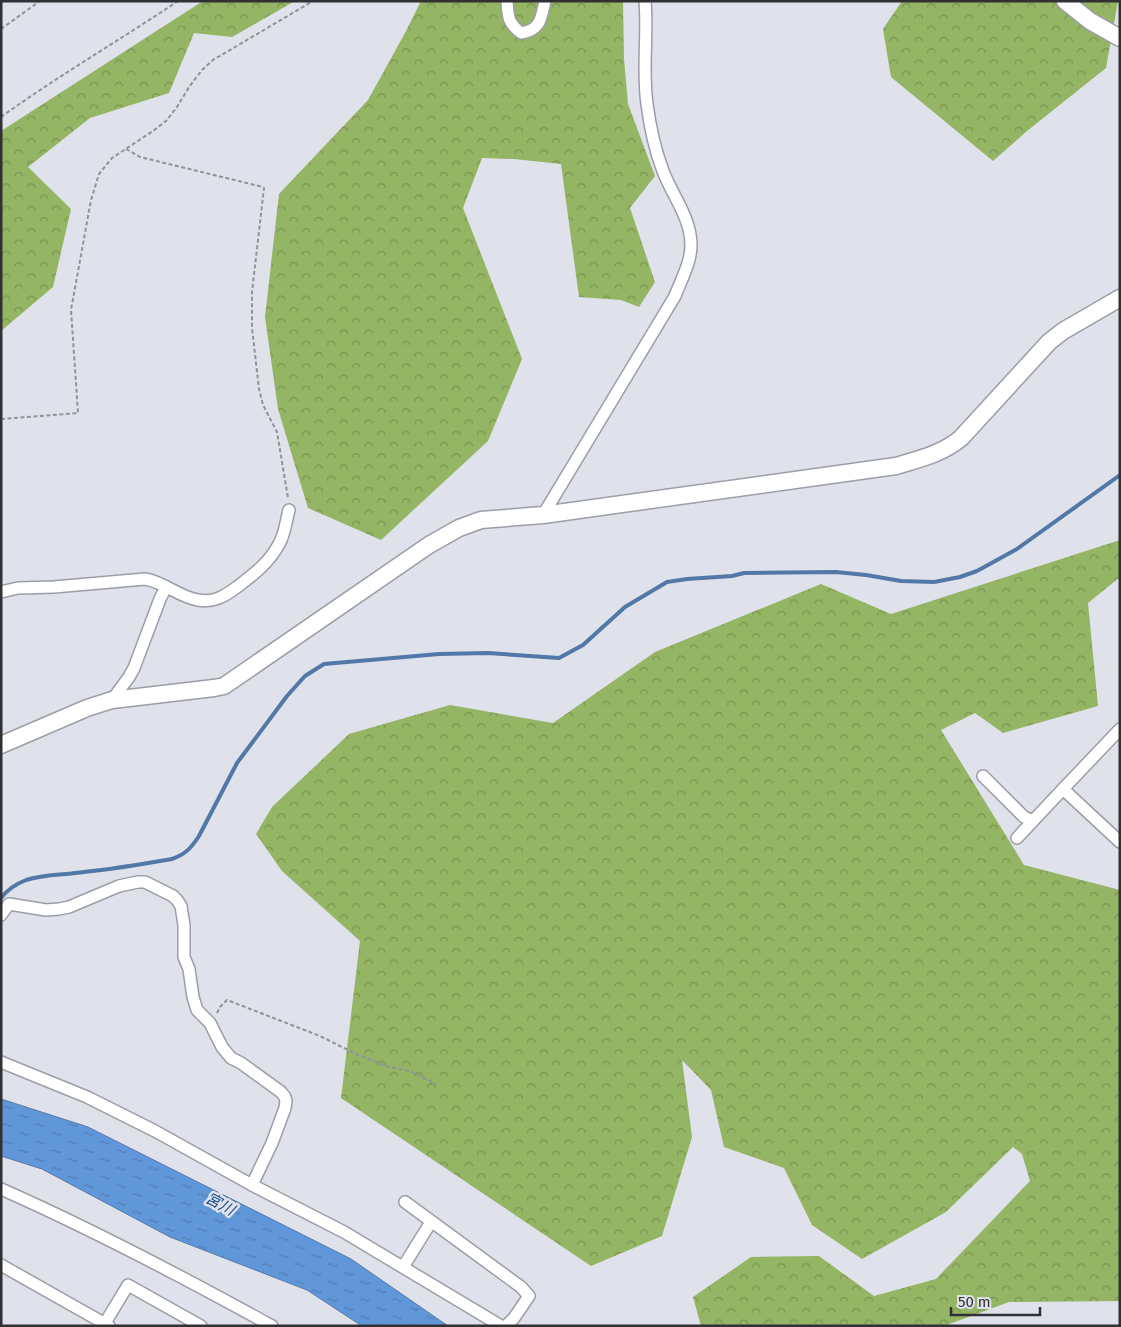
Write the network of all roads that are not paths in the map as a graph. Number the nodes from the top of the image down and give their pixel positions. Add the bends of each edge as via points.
1 (508, 1) edge
2 (545, 1) edge
3 (645, 1) edge
4 (1065, 1) edge
5 (1120, 38) edge
6 (1120, 298) edge
7 (289, 510) road end
8 (543, 515) junction
9 (166, 588) junction
10 (1, 592) edge
11 (112, 700) junction
12 (1120, 729) edge
13 (1, 746) edge
14 (983, 776) dead end
15 (1064, 789) junction
16 (1033, 820) junction
17 (1016, 838) dead end
18 (1120, 842) edge
19 (1, 915) edge
20 (1, 1062) edge
21 (252, 1185) junction
22 (1, 1189) edge
23 (404, 1202) dead end
24 (431, 1222) junction
25 (1, 1266) edge
26 (403, 1267) junction
27 (107, 1324) edge
28 (201, 1326) edge
29 (272, 1326) edge
30 (501, 1326) edge
31 (506, 1326) edge

1 - 2 street via 508,17 512,26 521,32 530,32 539,25
3 - 8 street via 645,74 652,133 663,172 691,235 692,248 674,296
4 - 5 street via 1090,22
6 - 8 street via 1049,342 961,438 926,457 896,466
7 - 9 street via 280,542 268,560 227,595 205,601 195,600
8 - 11 street via 481,520 459,528 429,545 224,686
9 - 10 street via 145,579
9 - 11 street via 134,668
11 - 13 street
12 - 15 street
14 - 16 street via 1024,817
15 - 16 street
15 - 18 street
16 - 17 street
19 - 21 street via 9,904 60,909 138,882 161,889 177,900 184,925 184,957 197,1010 210,1023 222,1048 231,1058 285,1097 285,1108
20 - 21 street via 87,1097
21 - 26 street via 344,1232
22 - 29 street via 109,1239
23 - 24 street
24 - 26 street
24 - 31 street via 529,1296
25 - 27 street
26 - 30 street
27 - 28 street via 128,1285

